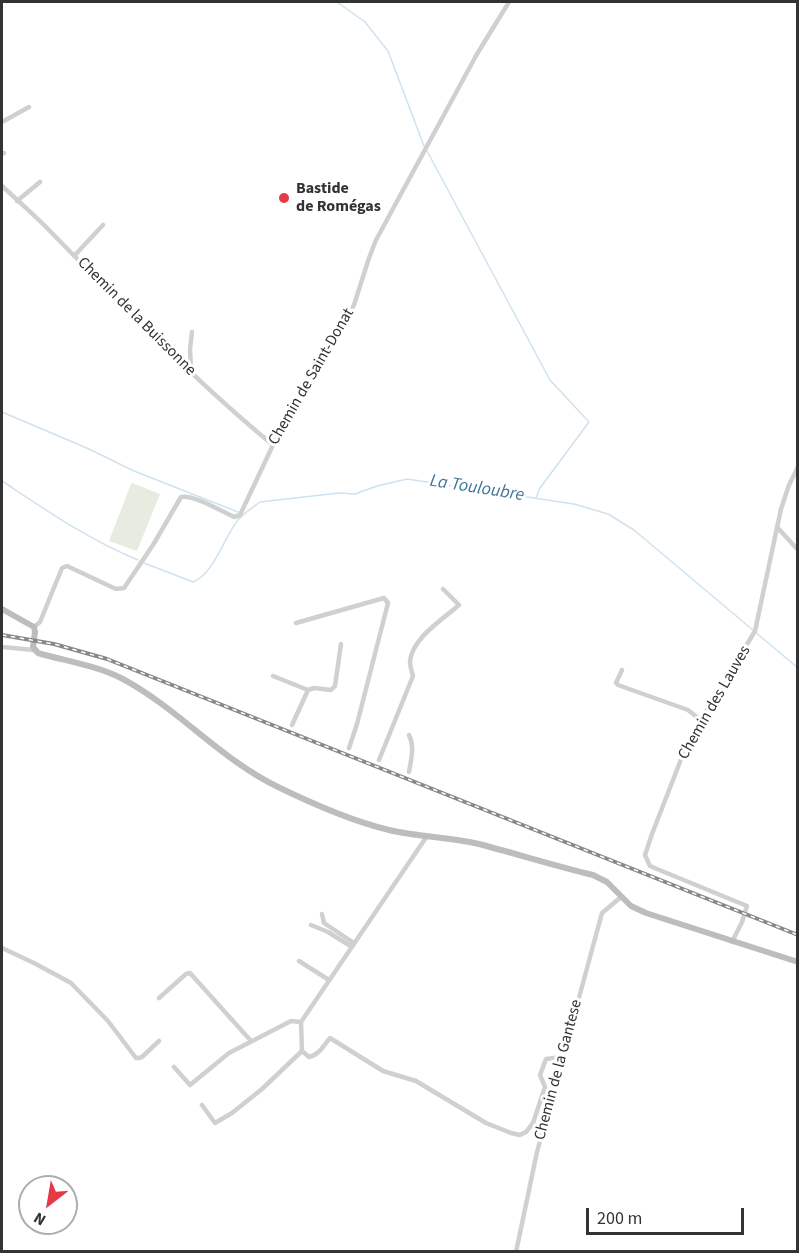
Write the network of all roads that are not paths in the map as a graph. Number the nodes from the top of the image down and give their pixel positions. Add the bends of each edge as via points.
1 (509, 2) edge
2 (29, 107) dead end
3 (2, 122) edge
4 (40, 182) dead end
5 (2, 186) edge
6 (17, 201) junction
7 (103, 225) dead end
8 (74, 256) junction
9 (192, 333) dead end
10 (191, 372) junction
11 (273, 445) junction
12 (798, 467) edge
13 (777, 527) junction
14 (798, 550) edge
15 (443, 589) dead end
16 (2, 609) edge
17 (296, 623) dead end
18 (34, 627) junction
19 (341, 644) dead end
20 (2, 647) edge
21 (34, 650) junction
22 (622, 670) dead end
23 (273, 676) dead end
24 (308, 690) junction
25 (702, 721) junction
26 (292, 725) dead end
27 (409, 735) dead end
28 (349, 748) dead end
29 (379, 760) dead end
30 (409, 772) dead end
31 (427, 836) junction
32 (621, 897) junction
33 (322, 914) dead end
34 (311, 925) dead end
35 (732, 942) junction
36 (353, 945) junction
37 (2, 948) edge
38 (299, 961) dead end
39 (798, 962) edge
40 (329, 980) junction
41 (159, 998) dead end
42 (301, 1022) junction
43 (159, 1041) dead end
44 (251, 1041) junction
45 (302, 1052) junction
46 (562, 1057) junction
47 (174, 1067) dead end
48 (202, 1105) dead end
49 (516, 1251) edge

1 - 11 street, Chemin de Saint-Donat via 376,240 354,305
2 - 3 street
4 - 6 street
5 - 6 street, Chemin de la Buissonne
6 - 8 street, Chemin de la Buissonne
7 - 8 street
8 - 10 street, Chemin de la Buissonne
9 - 10 street
10 - 11 street, Chemin de la Buissonne
11 - 18 street, Chemin de Saint-Donat via 240,515 234,517 196,498 181,497 124,588 116,589 68,566 62,568 40,622
12 - 13 street, Chemin des Lauves
13 - 14 street
13 - 25 street, Chemin des Lauves via 754,633
15 - 29 street via 459,605 416,644 410,663 413,676
16 - 18 main road
17 - 28 street via 384,598 388,603
18 - 21 main road
19 - 24 street via 335,686 331,690
20 - 21 street
21 - 31 main road via 105,671 128,682 242,766 281,789 366,823
22 - 25 street via 618,685 688,710
23 - 24 street
24 - 26 street
25 - 35 street, Chemin des Lauves via 687,744 645,855 650,866 747,906
27 - 30 street via 413,743
31 - 32 main road via 477,844 593,875 607,882
31 - 36 street
32 - 35 main road via 646,913
32 - 46 street, Chemin de la Gantese via 602,913
33 - 36 street via 324,923
34 - 36 street
35 - 39 main road
36 - 40 street
37 - 43 street via 70,983 108,1021 136,1058
38 - 40 street
40 - 42 street
41 - 44 street via 190,973
42 - 44 street via 291,1021
42 - 45 street
44 - 47 street via 189,1084
45 - 46 street via 312,1056 330,1038 383,1071 416,1081 486,1123 520,1135 533,1123 545,1087 540,1075 546,1059
45 - 48 street via 262,1089 215,1123
46 - 49 street, Chemin de la Gantese

